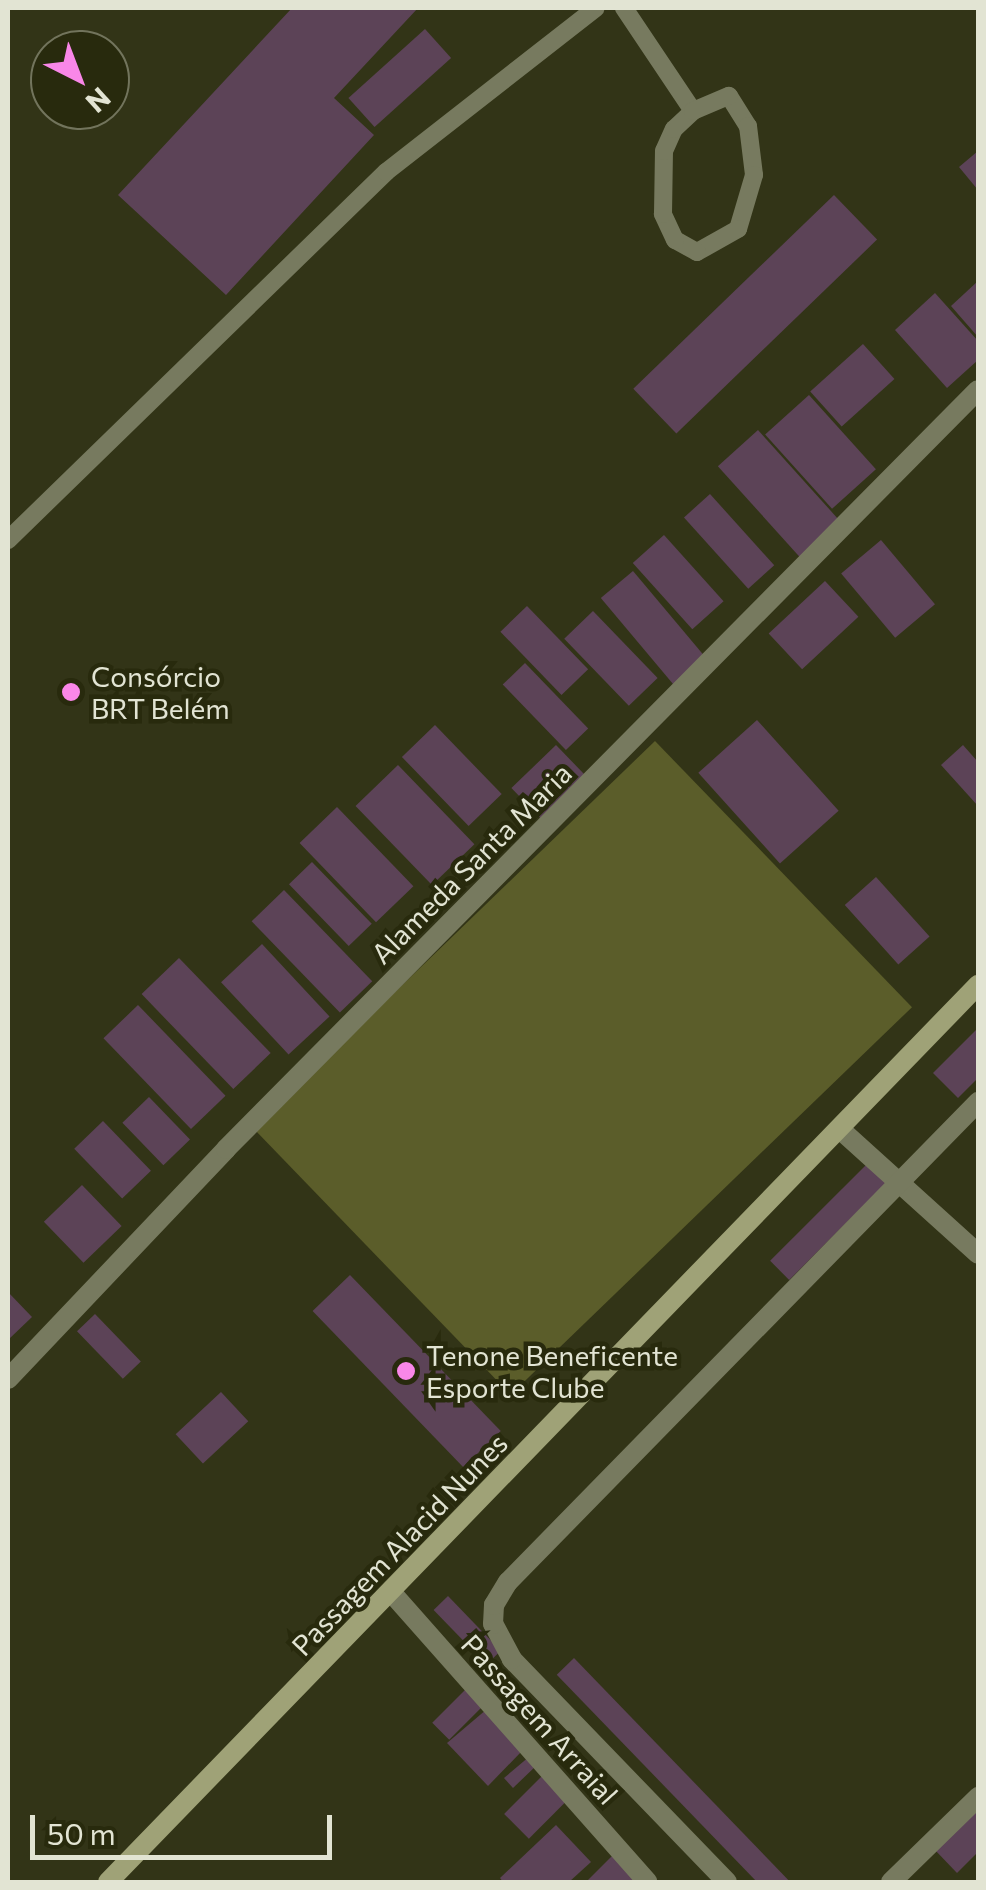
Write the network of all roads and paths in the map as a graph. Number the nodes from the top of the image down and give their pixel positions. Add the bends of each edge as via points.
1 (596, 8) edge
2 (624, 8) edge
3 (693, 111) junction
4 (978, 390) edge
5 (8, 540) edge
6 (978, 985) edge
7 (978, 1102) edge
8 (842, 1131) junction
9 (900, 1184) junction
10 (978, 1254) edge
11 (8, 1379) edge
12 (390, 1592) junction
13 (978, 1796) edge
14 (108, 1882) edge
15 (648, 1882) edge
16 (727, 1882) edge
17 (891, 1882) edge

1 - 5 lane via 386,172
2 - 3 lane
3 - 3 lane via 729,96 748,126 754,175 738,229 697,252 675,240 663,214 664,151
4 - 11 street, Alameda Santa Maria via 226,1148
6 - 8 main road, Passagem Alacid Nunes
7 - 9 street
8 - 9 street
8 - 12 main road, Passagem Alacid Nunes
9 - 10 street
9 - 16 street via 508,1582 492,1614 512,1660
12 - 14 main road, Passagem Alacid Nunes
12 - 15 street, Passagem Arraial
13 - 17 street

